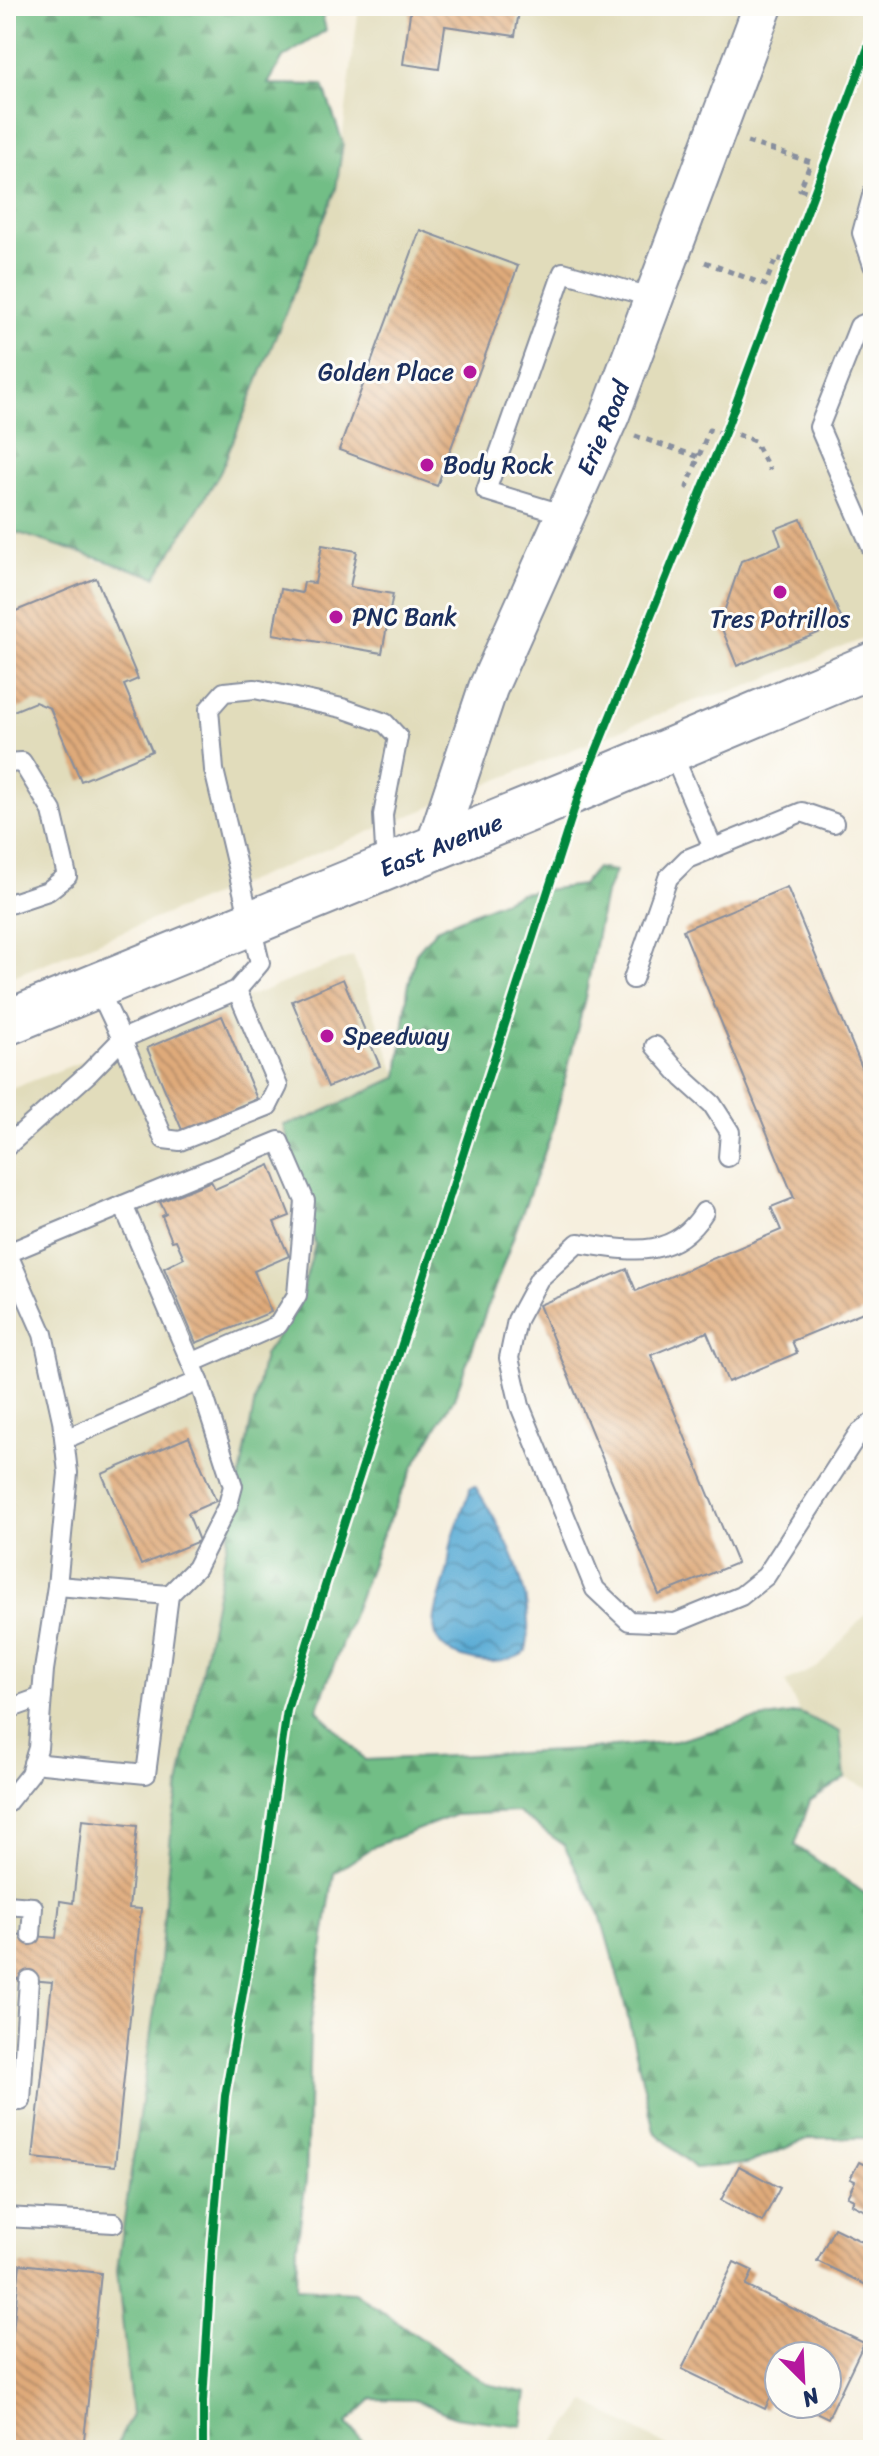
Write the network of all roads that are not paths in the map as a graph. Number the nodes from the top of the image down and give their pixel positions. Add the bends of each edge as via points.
1 (763, 6) edge
2 (873, 192) edge
3 (873, 265) edge
4 (654, 298) junction
5 (873, 320) edge
6 (566, 515) junction
7 (873, 551) edge
8 (873, 665) edge
9 (671, 750) junction
10 (6, 763) edge
11 (834, 823) dead end
12 (435, 847) junction
13 (713, 848) junction
14 (386, 868) junction
15 (6, 905) edge
16 (250, 923) junction
17 (633, 979) dead end
18 (97, 986) junction
19 (237, 990) junction
20 (6, 1023) edge
21 (122, 1039) junction
22 (655, 1046) dead end
23 (6, 1147) edge
24 (728, 1157) dead end
25 (123, 1205) junction
26 (704, 1212) dead end
27 (7, 1251) edge
28 (191, 1363) junction
29 (199, 1381) junction
30 (873, 1422) edge
31 (65, 1439) junction
32 (57, 1586) junction
33 (169, 1595) junction
34 (42, 1697) junction
35 (6, 1710) edge
36 (33, 1763) junction
37 (6, 1804) edge
38 (6, 1905) edge
39 (31, 1935) dead end
40 (29, 1980) dead end
41 (6, 2101) edge
42 (6, 2217) edge
43 (114, 2223) dead end

1 - 4 street, Erie Road
2 - 3 lane via 862,233
4 - 6 street, Erie Road
4 - 6 lane via 563,272 486,491
5 - 7 lane via 859,326 819,427
6 - 12 street, Erie Road via 493,675
8 - 9 main road, East Avenue
9 - 12 main road, East Avenue
9 - 13 lane
10 - 15 lane via 22,762 52,811 67,876 48,891
11 - 13 lane via 802,812
12 - 14 main road, East Avenue
13 - 17 lane via 687,859 668,878
14 - 16 main road, East Avenue
14 - 16 lane via 383,815 398,737 385,723 342,708 255,689 224,692 209,709 214,770
16 - 18 main road, East Avenue
16 - 19 lane via 260,963
18 - 20 main road, East Avenue
18 - 21 lane
19 - 21 lane
19 - 21 lane via 278,1086 268,1106 180,1141 164,1139
21 - 23 lane
22 - 24 lane via 712,1104 730,1132
25 - 27 lane
25 - 28 lane
25 - 28 lane via 279,1141 300,1189 305,1201 297,1295 278,1325
26 - 30 lane via 694,1228 665,1247 635,1251 578,1243 539,1279 517,1320 509,1358 520,1406 595,1589 629,1621 660,1623 675,1623 741,1596 766,1576 858,1434
27 - 31 lane via 43,1334
28 - 29 lane
29 - 31 lane
29 - 33 lane via 233,1486 196,1568
31 - 32 lane via 68,1473
32 - 33 lane
32 - 34 lane
33 - 36 lane via 146,1774
34 - 35 lane
34 - 36 lane
36 - 37 lane
38 - 39 lane via 33,1907
40 - 41 lane via 21,2101
42 - 43 lane

